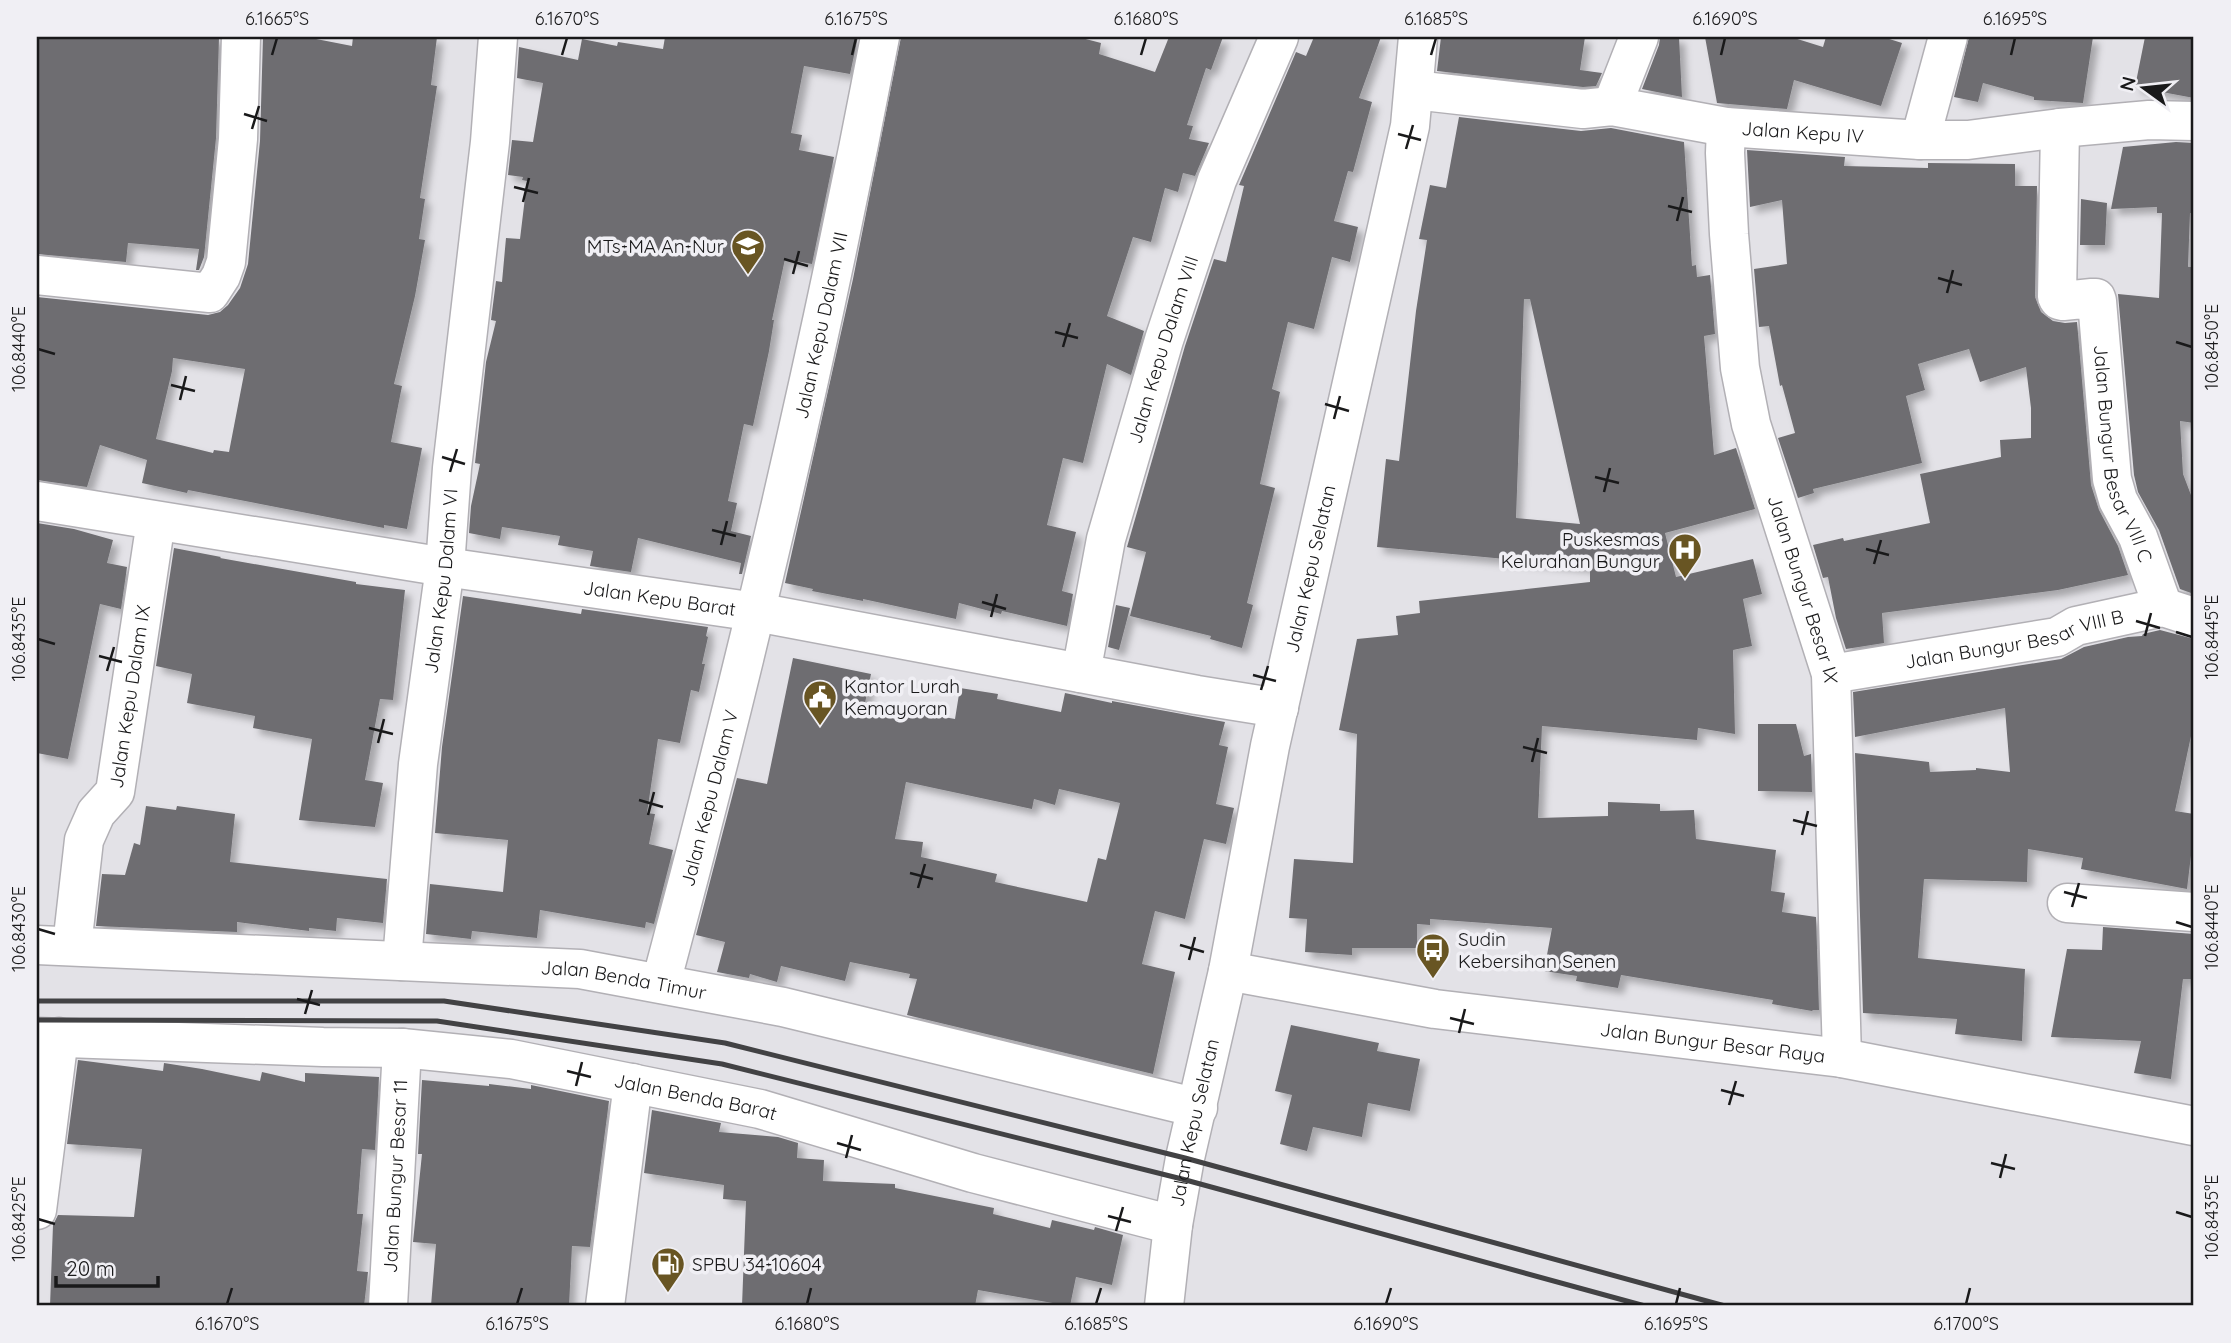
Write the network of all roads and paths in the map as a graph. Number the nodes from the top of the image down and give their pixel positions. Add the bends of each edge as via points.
1 (241, 37) edge
2 (498, 37) edge
3 (880, 37) edge
4 (1279, 37) edge
5 (1418, 37) edge
6 (1639, 37) edge
7 (1948, 37) edge
8 (1414, 90) junction
9 (1612, 106) junction
10 (2194, 121) edge
11 (1726, 127) junction
12 (2060, 128) junction
13 (1920, 140) junction
14 (37, 275) edge
15 (37, 501) edge
16 (156, 521) junction
17 (444, 567) junction
18 (756, 612) junction
19 (2179, 612) edge
20 (1081, 673) junction
21 (1831, 674) junction
22 (1279, 708) junction
23 (2067, 904) dead end
24 (2194, 912) edge
25 (55, 946) edge
26 (402, 961) junction
27 (1228, 971) junction
28 (661, 983) junction
29 (48, 1037) edge
30 (402, 1048) junction
31 (1842, 1058) junction
32 (633, 1083) junction
33 (1198, 1108) junction
34 (2194, 1117) edge
35 (37, 1210) edge
36 (1173, 1225) junction
37 (388, 1306) edge
38 (606, 1306) edge
39 (1164, 1306) edge

1 - 14 street via 238,139 226,262 210,293
2 - 17 street, Jalan Kepu Dalam VI
3 - 18 street, Jalan Kepu Dalam VII
4 - 20 street, Jalan Kepu Dalam VIII via 1217,180 1164,340 1106,538
5 - 8 street, Jalan Kepu Selatan
6 - 9 street
7 - 13 street
8 - 9 street, Jalan Kepu IV via 1583,109
8 - 22 street, Jalan Kepu Selatan via 1410,127
9 - 11 street, Jalan Kepu IV
10 - 12 street, Jalan Kepu IV
11 - 13 street, Jalan Kepu IV
11 - 21 street, Jalan Bungur Besar IX via 1740,368 1751,424
12 - 13 street, Jalan Kepu IV via 1968,140
12 - 19 street, Jalan Bungur Besar VIII C via 2057,297 2063,302 2096,298 2112,479 2118,500
15 - 16 street, Jalan Kepu Barat
16 - 17 street, Jalan Kepu Barat
16 - 25 street, Jalan Kepu Dalam IX via 115,792 96,813 84,840
17 - 18 street, Jalan Kepu Barat
17 - 26 street, Jalan Kepu Dalam VI via 418,764
18 - 20 street, Jalan Kepu Barat
18 - 28 street, Jalan Kepu Dalam V
19 - 21 street, Jalan Bungur Besar VIII B via 2076,626 2057,637
20 - 22 street, Jalan Kepu Barat
21 - 31 street, Jalan Bungur Besar IX
22 - 27 street, Jalan Kepu Selatan
23 - 24 street
25 - 26 street, Jalan Benda Timur
26 - 28 street, Jalan Benda Timur via 580,969
27 - 31 street, Jalan Bungur Besar Raya via 1435,1009
27 - 33 street, Jalan Kepu Selatan
28 - 33 street, Jalan Benda Timur via 783,1007
29 - 30 street, Jalan Benda Barat
29 - 35 street
30 - 32 street, Jalan Benda Barat via 511,1059
30 - 37 street, Jalan Bungur Besar 11
31 - 34 street, Jalan Bungur Besar Raya
32 - 36 street, Jalan Benda Barat via 760,1109 973,1174
32 - 38 street
33 - 36 street, Jalan Kepu Selatan
36 - 39 street, Jalan Kepu Selatan

